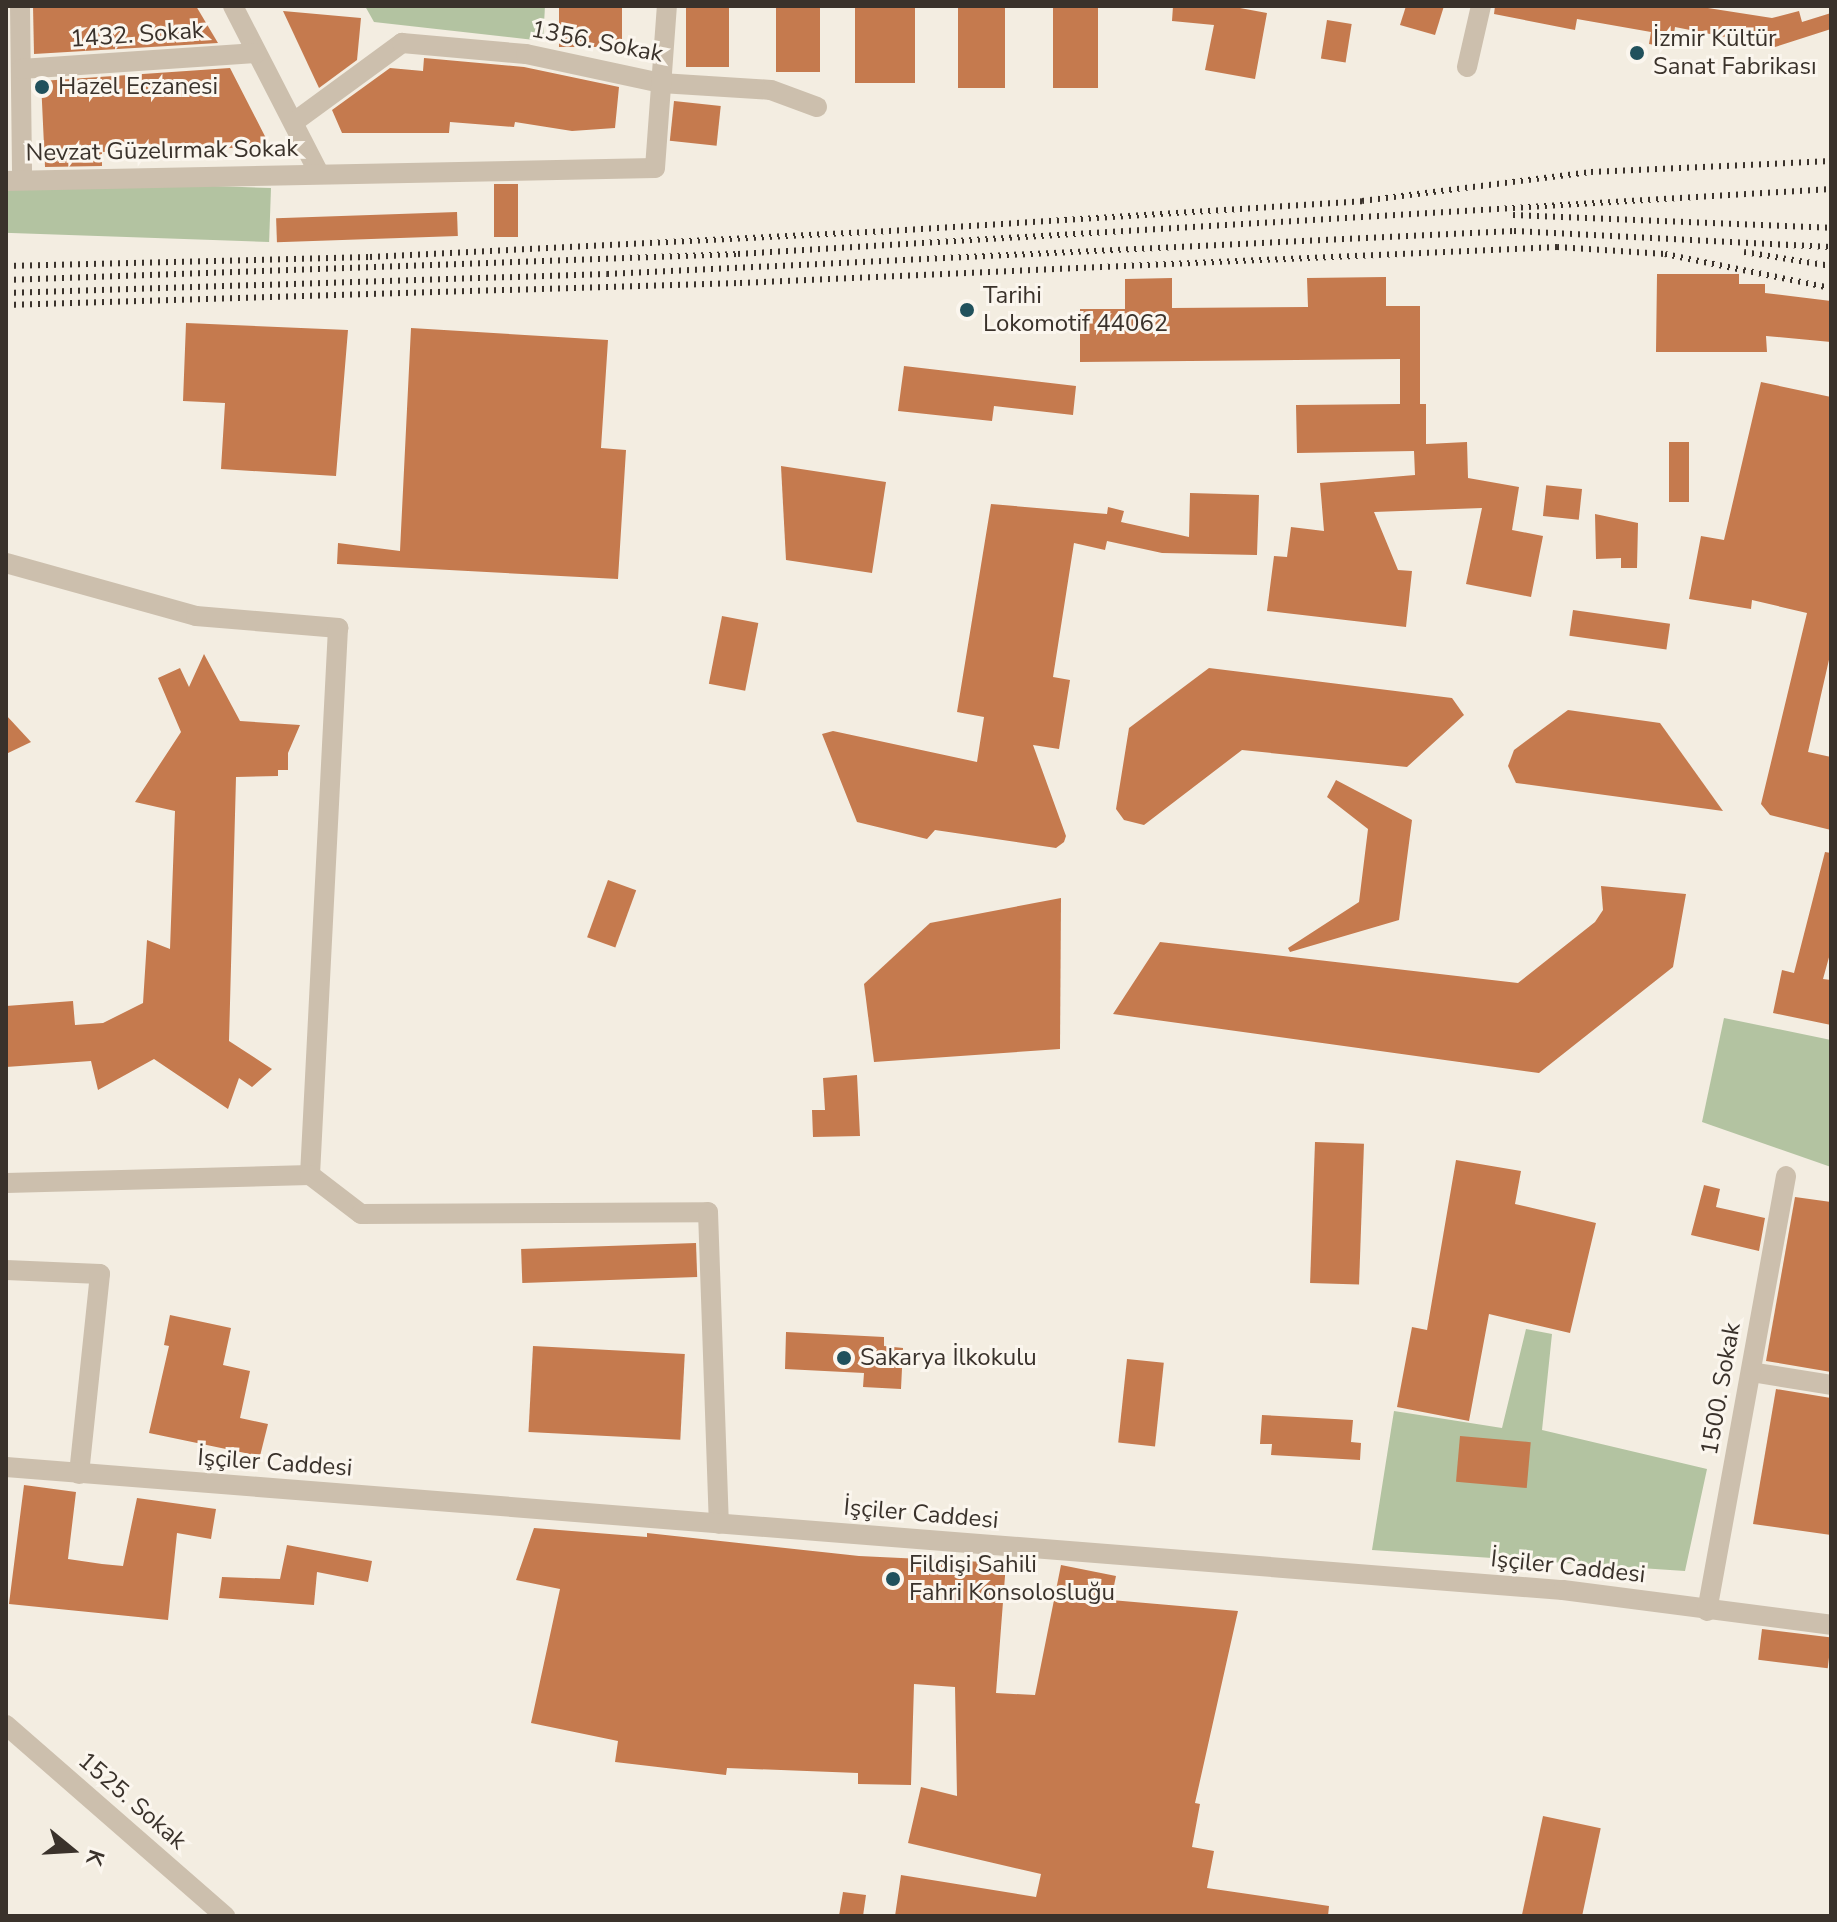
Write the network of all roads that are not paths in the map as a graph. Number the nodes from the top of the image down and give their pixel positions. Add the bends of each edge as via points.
1 (20, 6) edge
2 (233, 6) edge
3 (667, 6) edge
4 (1481, 6) edge
5 (256, 53) junction
6 (1467, 67) dead end
7 (21, 69) junction
8 (661, 83) junction
9 (817, 107) dead end
10 (294, 122) junction
11 (319, 173) junction
12 (14, 181) edge
13 (6, 563) edge
14 (310, 1175) junction
15 (1786, 1176) dead end
16 (6, 1183) edge
17 (6, 1270) edge
18 (1751, 1372) junction
19 (1831, 1385) edge
20 (6, 1467) edge
21 (79, 1474) junction
22 (719, 1524) junction
23 (1707, 1611) junction
24 (1831, 1625) edge
25 (6, 1725) edge
26 (225, 1916) edge

1 - 7 street
2 - 5 street
3 - 8 street
4 - 6 street
5 - 7 street, 1432. Sokak
5 - 10 street
7 - 12 street
8 - 9 street, 1356. Sokak via 771,90
8 - 10 street, 1356. Sokak via 526,54 402,43
8 - 11 street, Nevzat Güzelırmak Sokak via 655,168
10 - 11 street
11 - 12 street, Nevzat Güzelırmak Sokak
13 - 14 street via 196,616 338,628
14 - 16 street
14 - 22 street via 361,1214 708,1212
15 - 18 street, 1500. Sokak
17 - 21 street via 100,1274
18 - 19 street
18 - 23 street, 1500. Sokak
20 - 21 street, İşçiler Caddesi
21 - 22 street, İşçiler Caddesi
22 - 23 street, İşçiler Caddesi via 1563,1590
23 - 24 street, İşçiler Caddesi
25 - 26 street, 1525. Sokak

